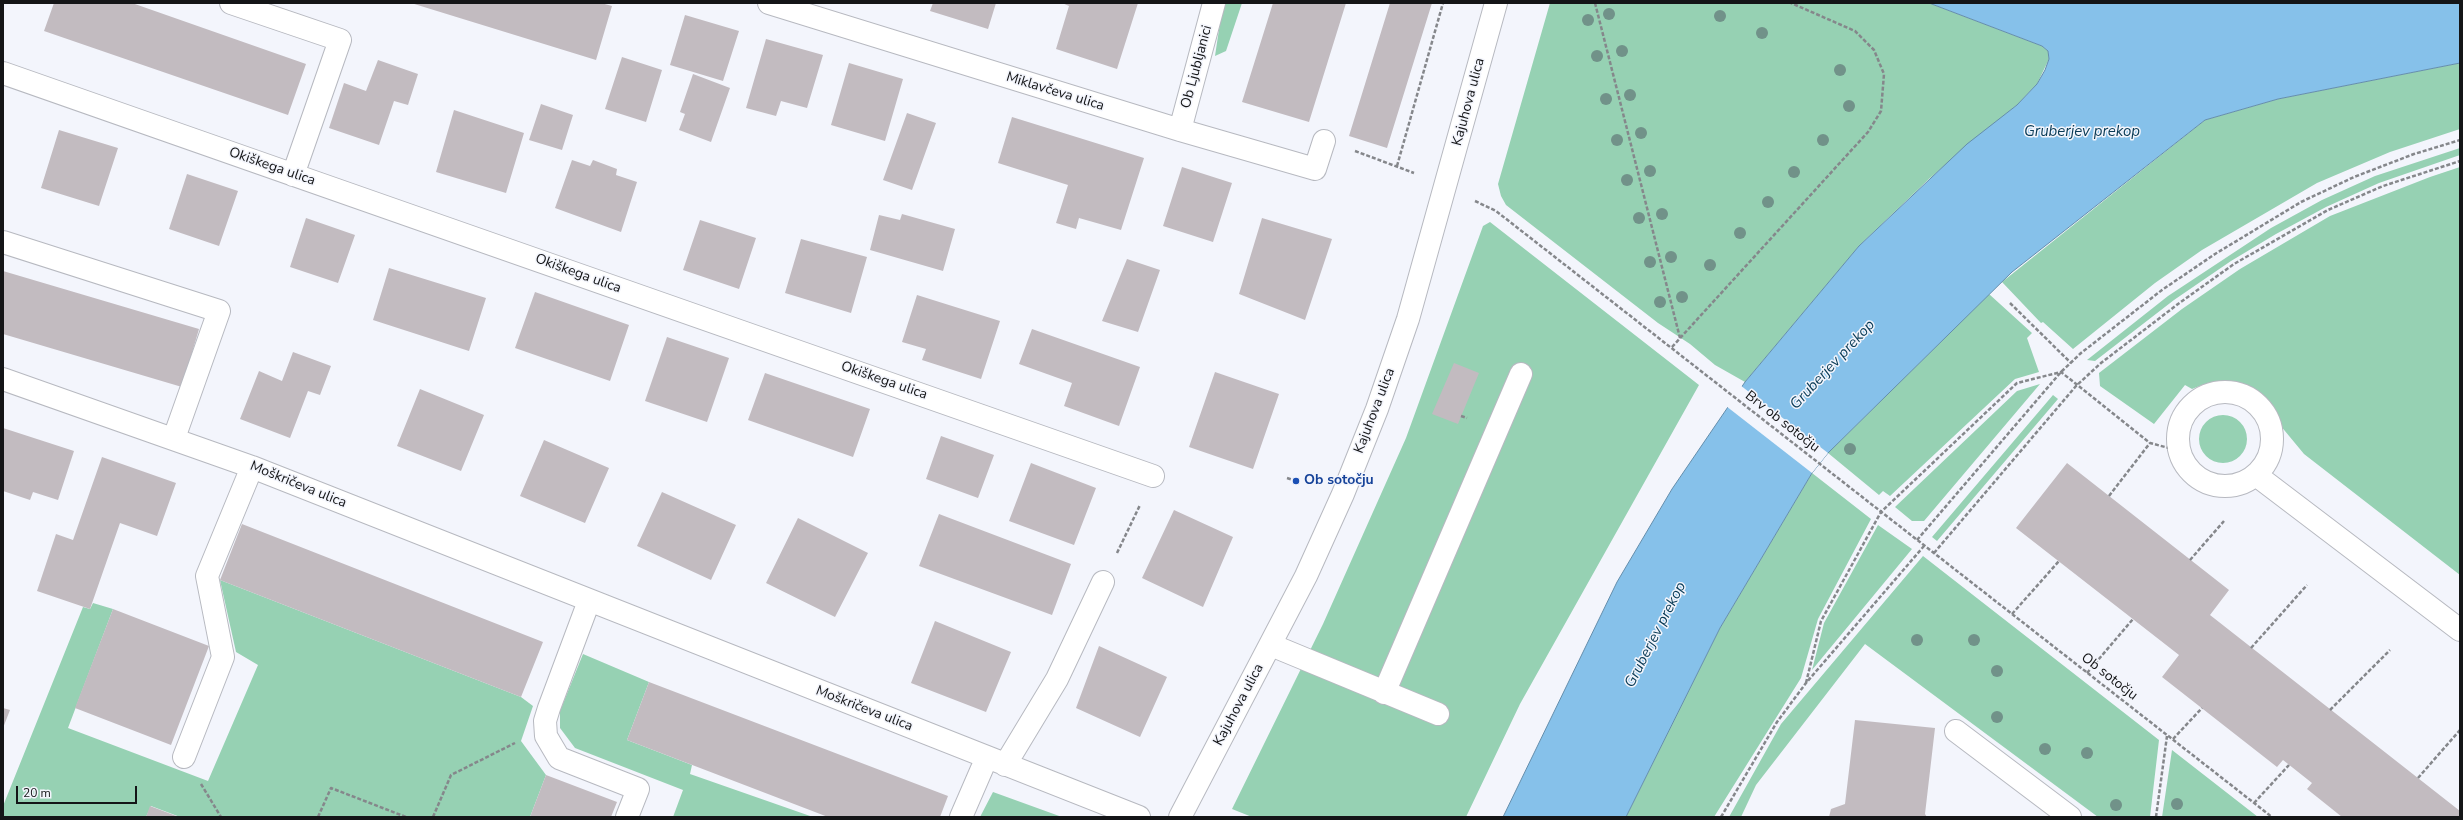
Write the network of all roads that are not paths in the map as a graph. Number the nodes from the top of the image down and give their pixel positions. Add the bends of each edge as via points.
1 (231, 3) edge
2 (769, 3) edge
3 (1214, 3) edge
4 (1496, 3) edge
5 (3, 73) edge
6 (1180, 130) junction
7 (1324, 141) road end
8 (293, 175) junction
9 (3, 242) edge
10 (1521, 374) dead end
11 (3, 379) edge
12 (174, 438) junction
13 (252, 467) junction
14 (2256, 475) junction
15 (1154, 476) road end
16 (1103, 582) road end
17 (589, 601) junction
18 (2460, 630) edge
19 (1271, 645) junction
20 (1384, 693) junction
21 (1438, 714) dead end
22 (1956, 731) dead end
23 (184, 757) road end
24 (996, 761) junction
25 (627, 817) edge
26 (961, 817) edge
27 (1139, 817) edge
28 (1180, 817) edge
29 (2070, 817) edge

1 - 8 street via 340,40
2 - 6 street, Miklavčeva ulica
3 - 6 street, Ob Ljubljanici
4 - 19 street, Kajuhova ulica via 1408,319 1393,364 1343,494
5 - 8 street, Okiškega ulica
6 - 7 street, Miklavčeva ulica via 1315,169
8 - 15 street, Okiškega ulica
9 - 12 street via 219,311
10 - 20 street
11 - 12 street, Moškričeva ulica
12 - 13 street, Moškričeva ulica
13 - 17 street, Moškričeva ulica
13 - 23 street via 207,576 223,657
14 - 14 street via 2243,483 2228,486 2212,485 2198,478 2185,464 2178,438 2181,423 2188,410 2200,399 2215,393 2245,397 2267,418 2271,448 2266,463
14 - 18 street
16 - 24 street via 1057,679
17 - 24 street, Moškričeva ulica
17 - 25 street via 549,708 545,721 546,736 559,758 638,789
19 - 20 street
19 - 28 street, Kajuhova ulica
20 - 21 street
22 - 29 street
24 - 26 street
24 - 27 street, Moškričeva ulica

